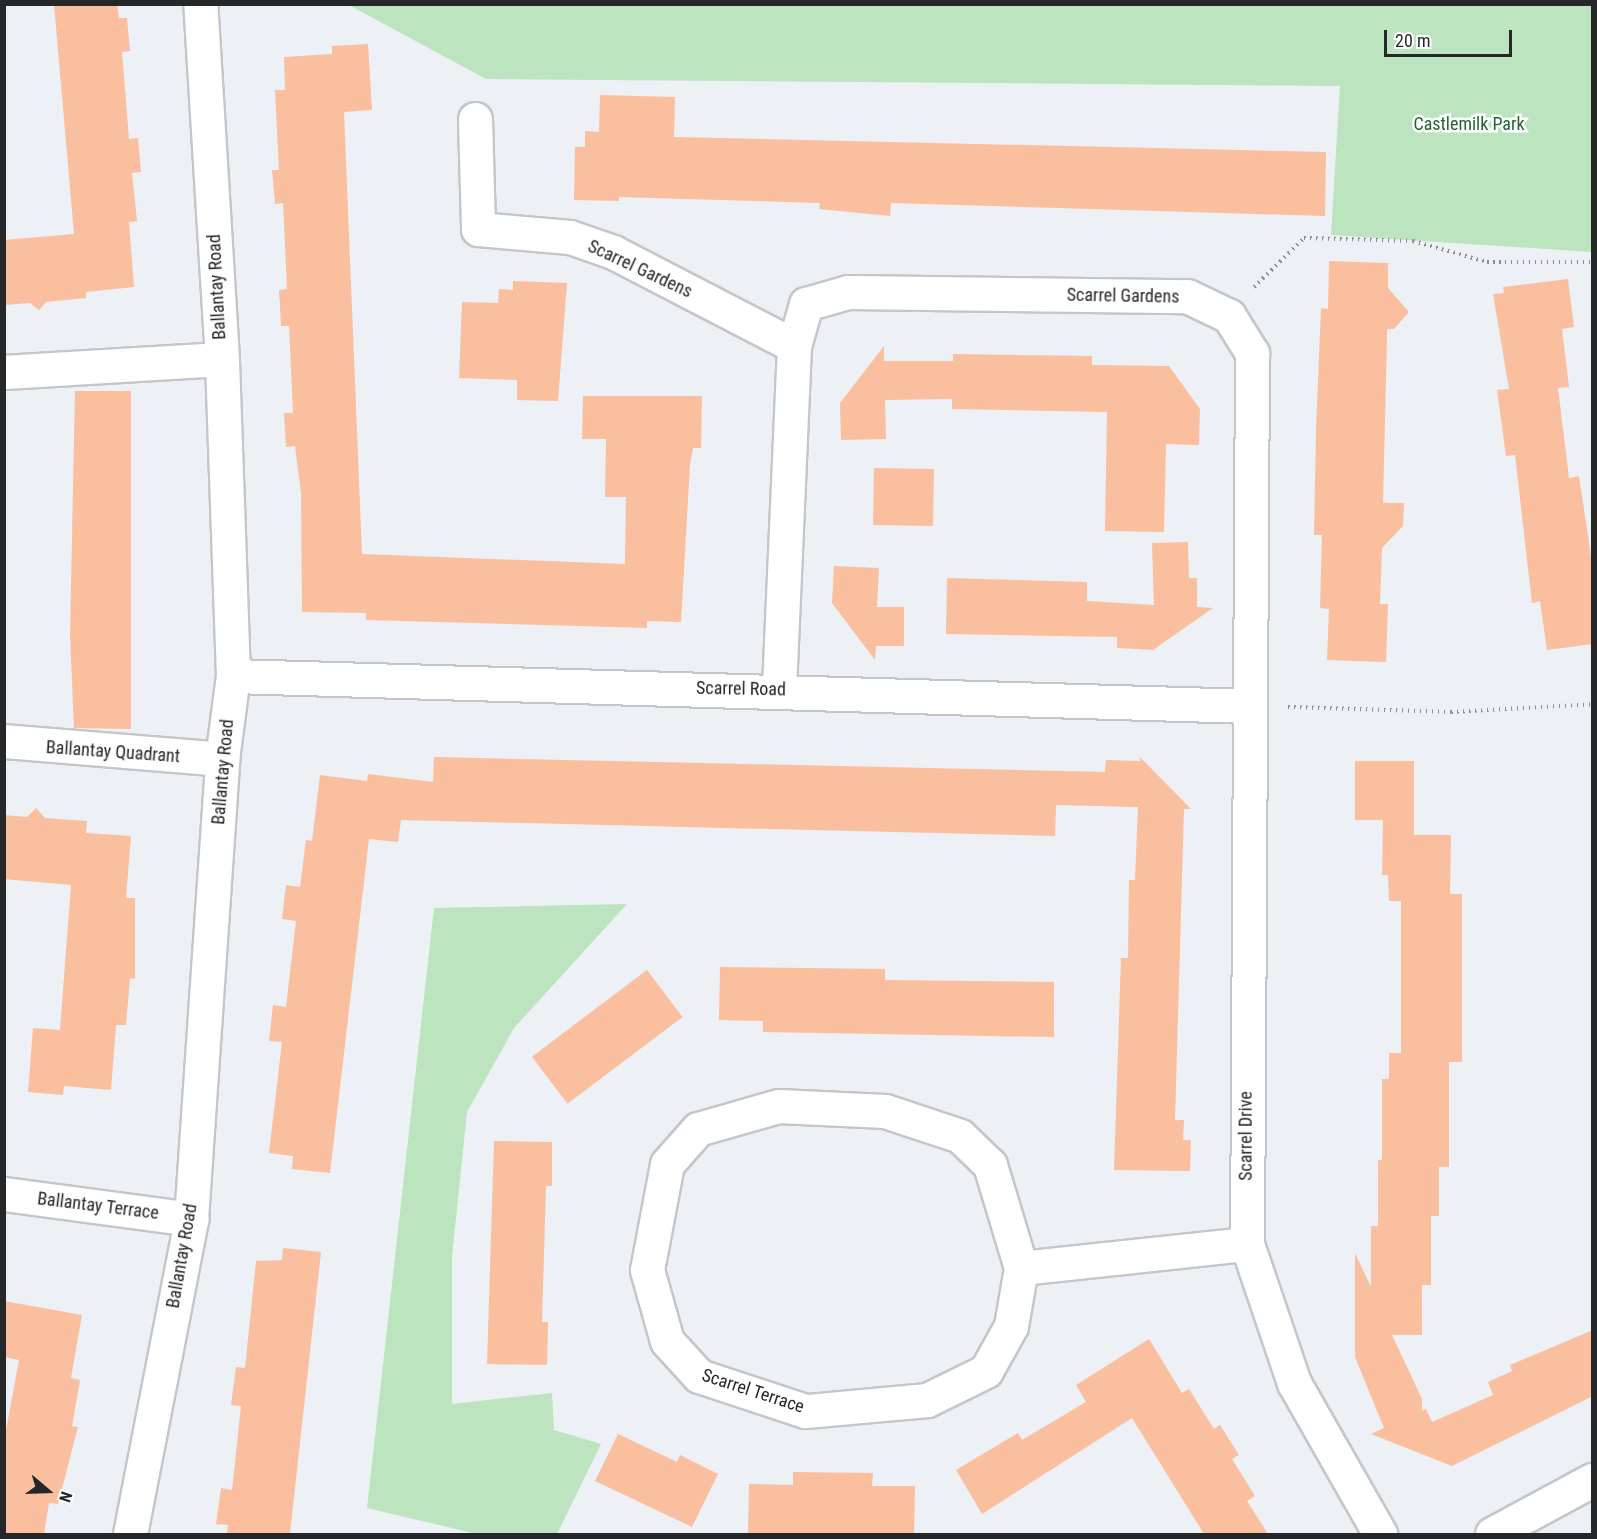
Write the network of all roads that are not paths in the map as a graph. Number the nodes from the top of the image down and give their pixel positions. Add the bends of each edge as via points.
1 (200, 4) edge
2 (475, 119) dead end
3 (794, 346) junction
4 (222, 359) junction
5 (4, 372) edge
6 (233, 676) junction
7 (779, 689) junction
8 (1249, 706) junction
9 (4, 741) edge
10 (222, 759) junction
11 (4, 1194) edge
12 (191, 1219) junction
13 (1247, 1244) junction
14 (1021, 1268) junction
15 (1593, 1480) edge
16 (130, 1534) edge
17 (1380, 1534) edge
18 (1492, 1534) edge

1 - 4 street, Ballantay Road
2 - 3 street, Scarrel Gardens via 478,230 570,237 613,252
3 - 7 street, Scarrel Gardens
3 - 8 street, Scarrel Gardens via 806,304 848,292 1187,296 1225,314 1252,352
4 - 5 street
4 - 6 street, Ballantay Road
6 - 7 street, Scarrel Road
6 - 10 street, Ballantay Road
7 - 8 street, Scarrel Road
8 - 13 street, Scarrel Drive
9 - 10 street, Ballantay Quadrant
10 - 12 street, Ballantay Road
11 - 12 street, Ballantay Terrace
12 - 16 street, Ballantay Road
13 - 14 street
13 - 17 street, Scarrel Drive via 1294,1383
14 - 14 street, Scarrel Terrace via 990,1165 960,1136 885,1111 778,1106 698,1130 667,1164 647,1270 667,1341 699,1376 805,1411 927,1400 986,1371 1011,1326
15 - 18 street

